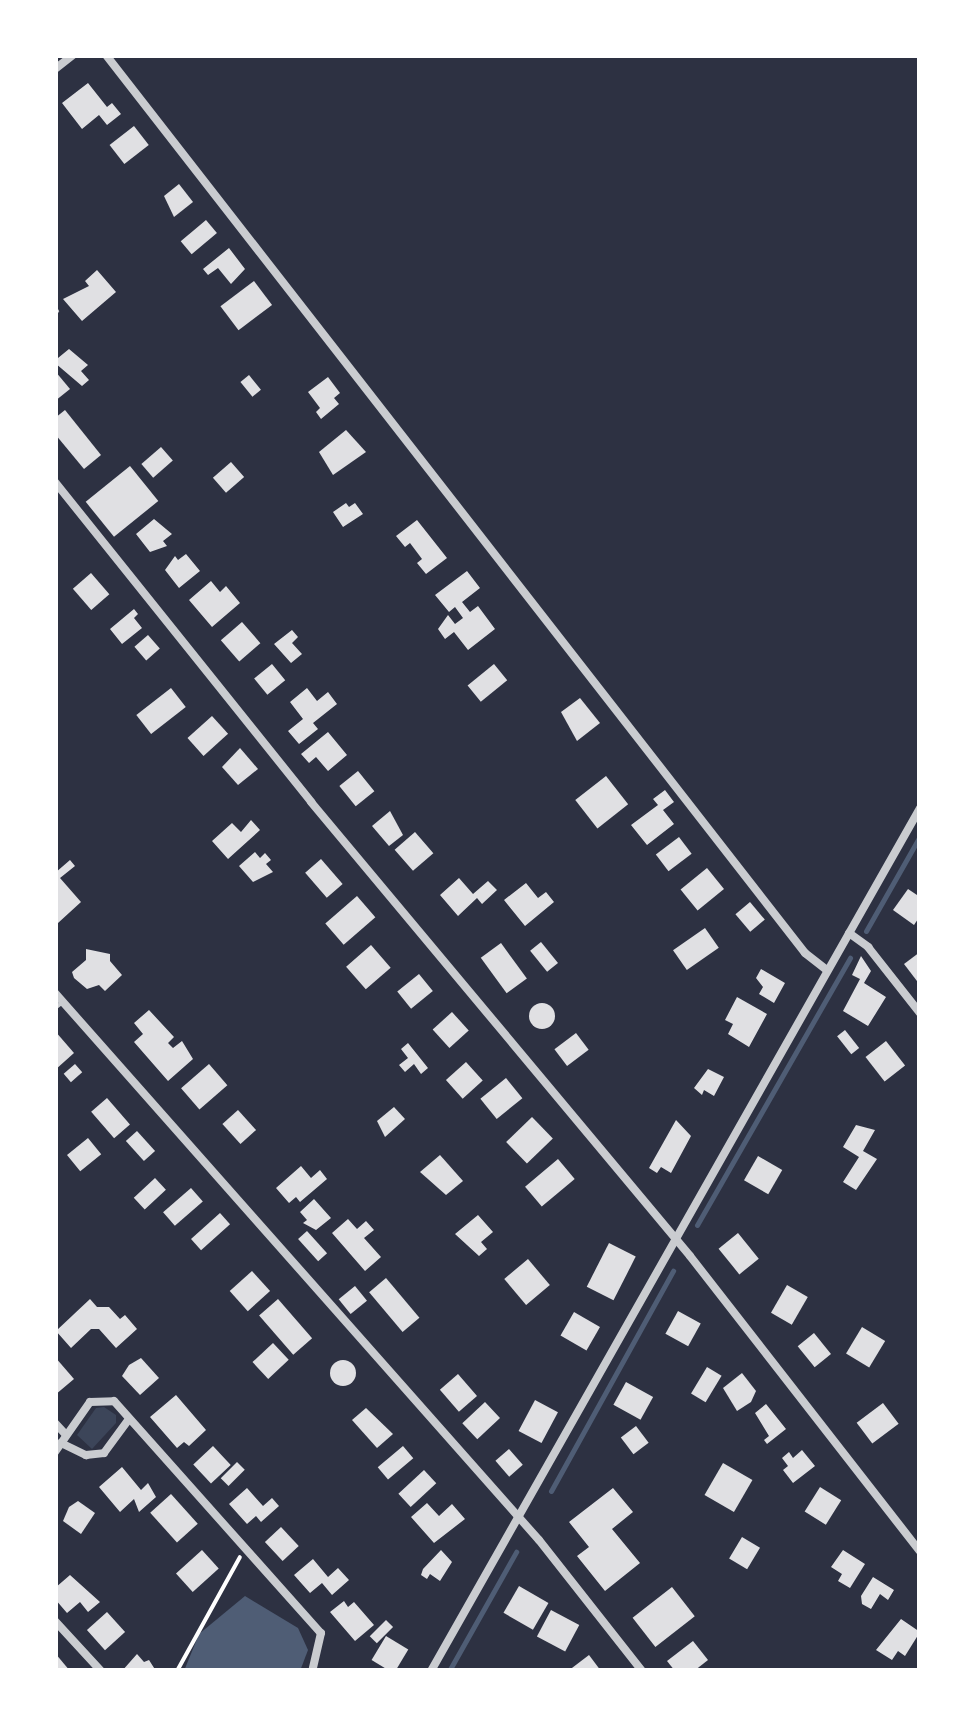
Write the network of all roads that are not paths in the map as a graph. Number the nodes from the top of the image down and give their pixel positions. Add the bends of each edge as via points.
1 (73, 55) edge
2 (106, 55) edge
3 (55, 70) edge
4 (55, 482) edge
5 (920, 808) edge
6 (849, 933) junction
7 (827, 970) junction
8 (55, 993) edge
9 (59, 1005) edge
10 (920, 1013) edge
11 (674, 1238) junction
12 (129, 1419) junction
13 (55, 1424) edge
14 (60, 1443) edge
15 (517, 1517) junction
16 (920, 1551) edge
17 (55, 1621) edge
18 (101, 1671) edge
19 (312, 1671) edge
20 (430, 1671) edge
21 (642, 1671) edge

1 - 3 street
2 - 7 street via 805,954
4 - 11 street
5 - 6 street
6 - 7 street
6 - 10 street via 868,946
7 - 11 street
8 - 9 street
9 - 15 street
11 - 15 street
11 - 16 street
12 - 14 street via 104,1453 86,1455
12 - 14 street via 114,1401 90,1402
12 - 19 street via 321,1632
13 - 14 street
15 - 20 street
15 - 21 street
17 - 18 street

